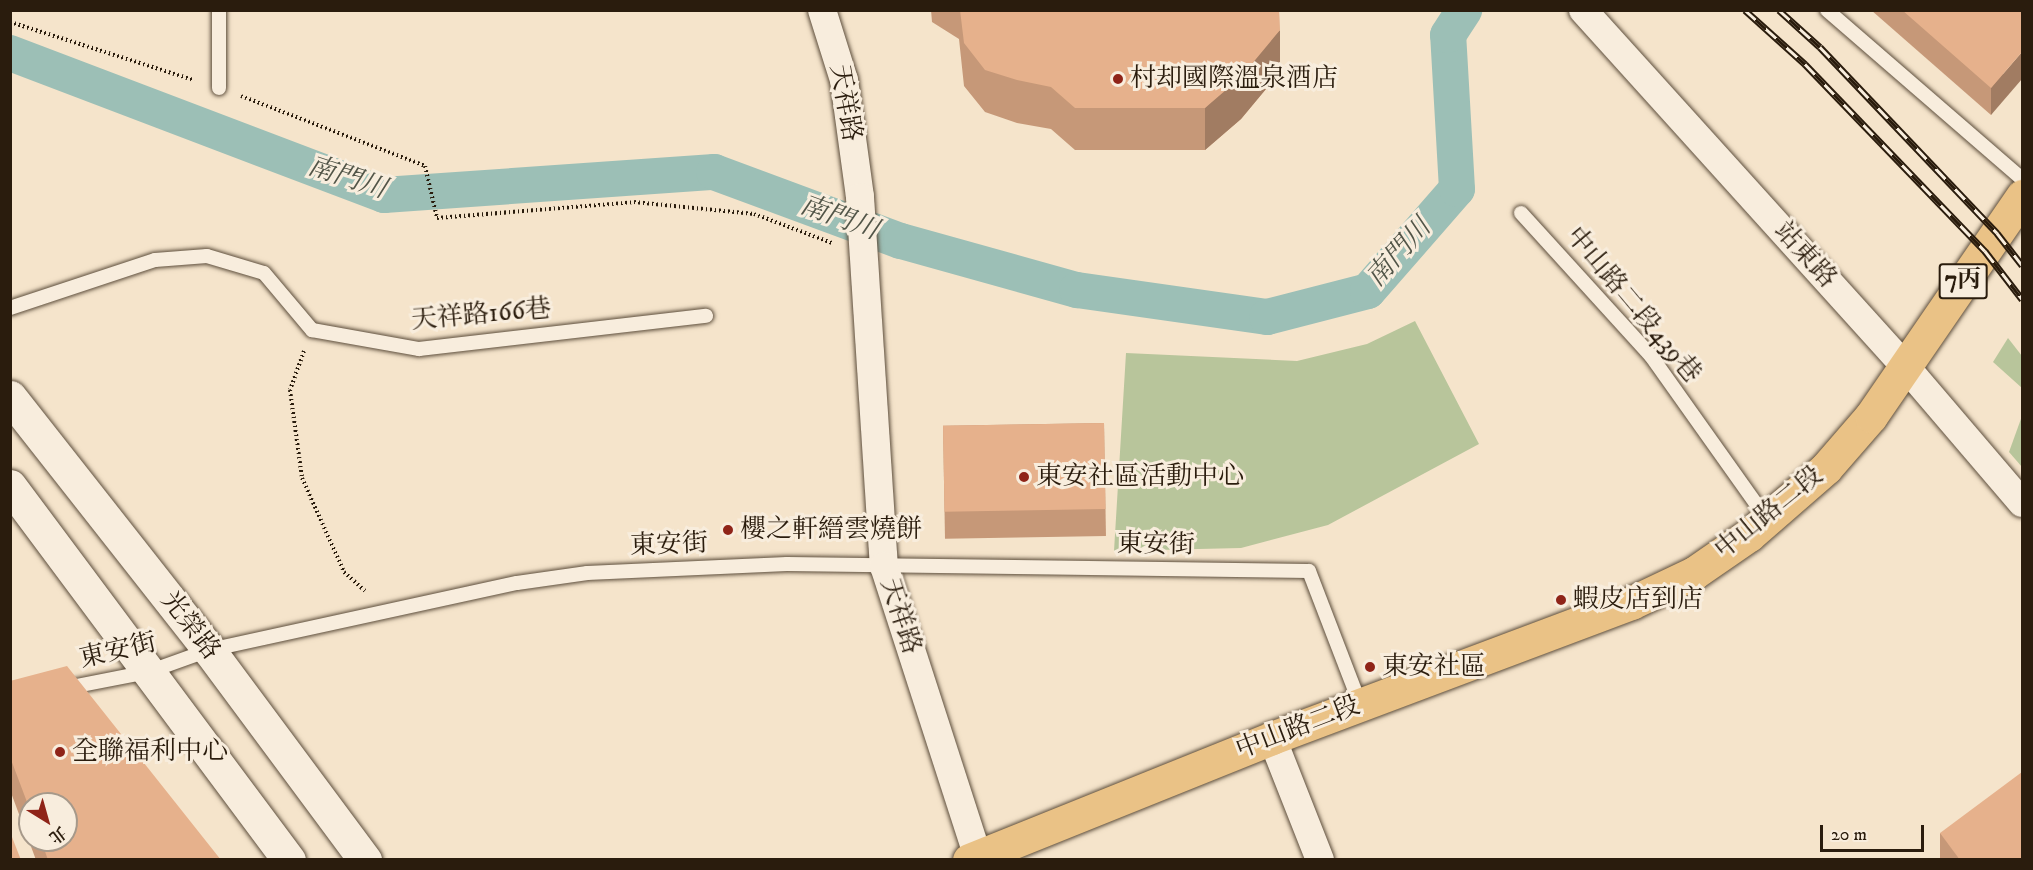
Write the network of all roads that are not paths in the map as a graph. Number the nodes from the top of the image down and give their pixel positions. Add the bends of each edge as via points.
1 (219, 10) edge
2 (822, 10) edge
3 (1583, 10) edge
4 (1827, 10) edge
5 (219, 88) dead end
6 (2022, 179) edge
7 (2022, 196) edge
8 (1521, 213) dead end
9 (10, 308) edge
10 (706, 316) dead end
11 (1905, 366) junction
12 (10, 397) edge
13 (10, 486) edge
14 (2022, 503) edge
15 (1767, 519) junction
16 (884, 566) junction
17 (209, 650) junction
18 (148, 672) junction
19 (56, 690) edge
20 (1360, 704) junction
21 (1272, 738) junction
22 (975, 858) edge
23 (289, 860) edge
24 (365, 860) edge
25 (1320, 860) edge

1 - 5 lane
2 - 16 street, 天祥路 via 844,80 860,196
3 - 11 street, 站東路
4 - 6 lane
7 - 11 main road, 中山路二段 / 7丙
8 - 15 lane, 中山路二段439巷 via 1651,356
9 - 10 lane, 天祥路166巷 via 155,260 207,256 264,273 312,330 419,349
11 - 14 street, 站東路
11 - 15 main road, 中山路二段 / 7丙 via 1871,416 1826,468
12 - 17 street, 光榮路
13 - 18 street
15 - 20 main road, 中山路二段 / 7丙 via 1694,573 1631,603
16 - 17 lane, 東安街 via 787,564 587,573 517,583
16 - 20 lane, 東安街 via 1309,571
16 - 22 street, 天祥路
17 - 18 lane, 東安街
17 - 24 street, 光榮路
18 - 19 lane, 東安街
18 - 23 street
20 - 21 main road, 中山路二段 / 7丙
21 - 22 main road, 中山路二段 / 7丙
21 - 25 street

